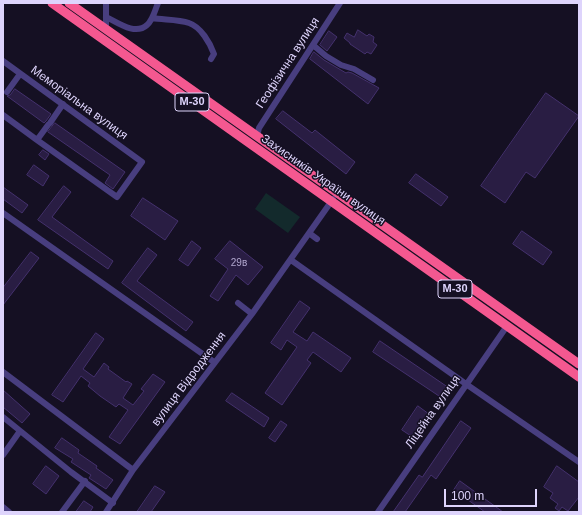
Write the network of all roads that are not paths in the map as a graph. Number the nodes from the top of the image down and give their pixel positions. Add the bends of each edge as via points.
1 (52, 3) edge
2 (69, 3) edge
3 (106, 3) edge
4 (158, 3) edge
5 (340, 3) edge
6 (106, 17) junction
7 (152, 18) junction
8 (106, 30) junction
9 (313, 45) junction
10 (211, 59) dead end
11 (3, 61) edge
12 (20, 74) junction
13 (373, 80) dead end
14 (5, 95) edge
15 (63, 104) junction
16 (3, 115) edge
17 (257, 136) junction
18 (37, 140) junction
19 (335, 197) junction
20 (3, 213) edge
21 (309, 233) junction
22 (317, 239) dead end
23 (291, 260) junction
24 (238, 303) dead end
25 (252, 314) junction
26 (507, 326) junction
27 (214, 362) junction
28 (579, 364) edge
29 (3, 372) edge
30 (579, 377) edge
31 (466, 384) junction
32 (3, 417) edge
33 (20, 431) junction
34 (3, 456) edge
35 (579, 462) edge
36 (133, 470) junction
37 (85, 481) junction
38 (113, 502) junction
39 (3, 507) edge
40 (9, 512) edge
41 (62, 512) edge
42 (106, 512) edge
43 (378, 512) edge

1 - 19 highway, Захисників України вулиця / М-30
2 - 8 highway, Захисників України вулиця / М-30
3 - 6 street
4 - 7 street
5 - 9 street, Геофізична вулиця
6 - 7 street via 133,29 146,26
6 - 8 street
7 - 10 street via 190,23 197,27 212,47 214,54
8 - 17 highway, Захисників України вулиця / М-30
9 - 13 street via 341,65
9 - 17 street, Геофізична вулиця via 259,128
11 - 12 street, Меморіальна вулиця
12 - 14 street
12 - 15 street, Меморіальна вулиця
15 - 18 street
15 - 18 street, Меморіальна вулиця via 142,162 117,197
16 - 18 street
17 - 19 highway, Захисників України вулиця / М-30
19 - 21 street, вулиця Відродження
19 - 26 highway, Захисників України вулиця / М-30
19 - 28 highway, Захисників України вулиця / М-30
20 - 27 street
21 - 22 street
21 - 23 street, вулиця Відродження
23 - 25 street, вулиця Відродження
23 - 31 street
24 - 25 street
25 - 27 street, вулиця Відродження
26 - 30 highway, Захисників України вулиця / М-30
26 - 31 street, Ліцейна вулиця
27 - 36 street, вулиця Відродження
29 - 36 street
31 - 35 street
31 - 43 street, Ліцейна вулиця
32 - 33 street
33 - 34 street
33 - 37 street
36 - 38 street, вулиця Відродження
37 - 38 street
37 - 41 street
38 - 42 street, вулиця Відродження
39 - 40 street

